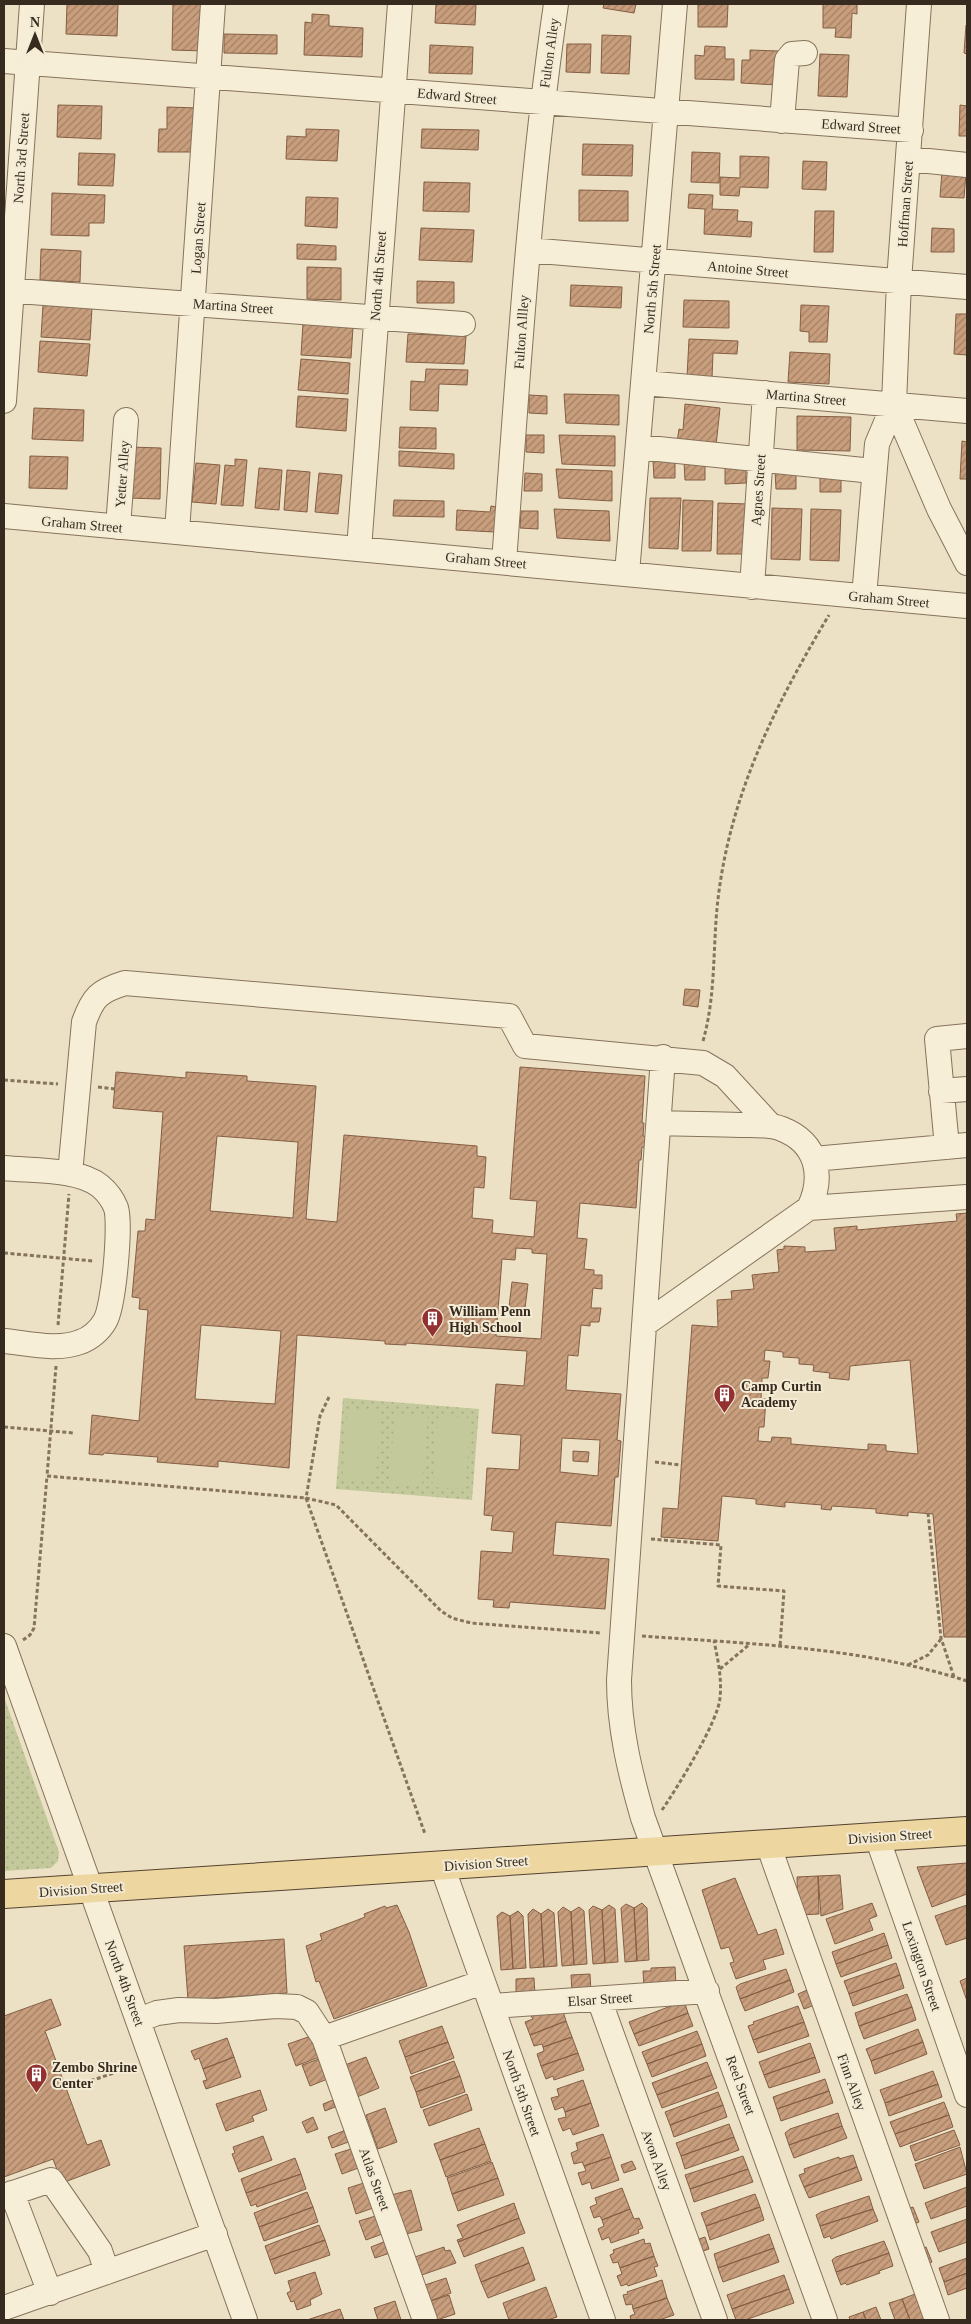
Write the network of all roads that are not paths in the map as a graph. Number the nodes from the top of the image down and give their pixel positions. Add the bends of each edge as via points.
1 (32, 4) edge
2 (213, 4) edge
3 (400, 4) edge
4 (556, 4) edge
5 (675, 4) edge
6 (919, 4) edge
7 (805, 53) dead end
8 (4, 62) edge
9 (28, 63) junction
10 (208, 77) junction
11 (393, 91) junction
12 (542, 103) junction
13 (666, 112) junction
14 (782, 121) junction
15 (911, 130) junction
16 (909, 159) junction
17 (967, 164) edge
18 (528, 250) junction
19 (654, 261) junction
20 (900, 281) junction
21 (967, 287) edge
22 (7, 290) edge
23 (193, 303) junction
24 (375, 317) junction
25 (463, 324) dead end
26 (644, 383) junction
27 (766, 394) junction
28 (4, 401) edge
29 (894, 404) junction
30 (967, 411) edge
31 (126, 420) dead end
32 (639, 447) junction
33 (760, 459) junction
34 (873, 470) junction
35 (4, 516) edge
36 (118, 527) junction
37 (177, 532) junction
38 (359, 549) junction
39 (504, 562) junction
40 (967, 564) edge
41 (627, 573) junction
42 (752, 587) junction
43 (864, 597) junction
44 (967, 606) edge
45 (967, 1036) edge
46 (663, 1057) junction
47 (967, 1089) edge
48 (942, 1091) junction
49 (659, 1123) junction
50 (771, 1126) junction
51 (957, 1146) edge
52 (814, 1159) junction
53 (4, 1168) edge
54 (70, 1174) junction
55 (967, 1197) edge
56 (808, 1208) junction
57 (645, 1324) junction
58 (4, 1341) edge
59 (12, 1644) edge
60 (967, 1831) edge
61 (877, 1837) junction
62 (768, 1844) junction
63 (655, 1851) junction
64 (442, 1866) junction
65 (91, 1889) junction
66 (4, 1894) edge
67 (483, 1982) junction
68 (708, 1991) junction
69 (599, 1999) junction
70 (492, 2006) junction
71 (138, 2020) junction
72 (324, 2038) junction
73 (967, 2095) edge
74 (8, 2195) edge
75 (215, 2234) junction
76 (107, 2272) junction
77 (50, 2293) junction
78 (4, 2308) edge
79 (245, 2320) edge
80 (425, 2320) edge
81 (602, 2320) edge
82 (715, 2320) edge
83 (825, 2320) edge
84 (937, 2320) edge

1 - 9 street, North 3rd Street
2 - 10 street, Logan Street
3 - 11 street, North 4th Street
4 - 12 street, Fulton Alley
5 - 13 street, North 5th Street
6 - 15 street, Hoffman Street
7 - 14 street via 792,54 788,60
8 - 9 street, Edward Street
9 - 10 street, Edward Street
9 - 22 street, North 3rd Street
10 - 11 street, Edward Street
10 - 23 street, Logan Street
11 - 12 street, Edward Street
11 - 24 street, North 4th Street
12 - 13 street, Edward Street
12 - 18 street, Fulton Allley
13 - 14 street, Edward Street
13 - 19 street, North 5th Street
14 - 15 street, Edward Street
15 - 16 street, Hoffman Street
16 - 17 street
16 - 20 street, Hoffman Street
18 - 19 street, Antoine Street
18 - 39 street, Fulton Allley
19 - 20 street, Antoine Street
19 - 26 street, North 5th Street
20 - 21 street, Antoine Street
20 - 29 street, Hoffman Street
22 - 23 street, Martina Street
22 - 28 street, North 3rd Street
23 - 24 street, Martina Street
23 - 37 street, Logan Street
24 - 25 street, Martina Street
24 - 38 street, North 4th Street
26 - 27 street, Martina Street
26 - 32 street, North 5th Street
27 - 29 street, Martina Street
27 - 33 street, Agnes Street
29 - 30 street, Martina Street
29 - 34 street, Hoffman Street via 877,444
29 - 40 street, Hoffman Street via 939,509
31 - 36 street, Yetter Alley
32 - 33 street
32 - 41 street, North 5th Street
33 - 34 street
33 - 42 street, Agnes Street
34 - 43 street, Hoffman Street
35 - 36 street, Graham Street
36 - 37 street, Graham Street
37 - 38 street, Graham Street
38 - 39 street, Graham Street
39 - 41 street, Graham Street
41 - 42 street, Graham Street
42 - 43 street, Graham Street
43 - 44 street, Graham Street
45 - 48 street via 937,1039
46 - 49 street, Reel Street
46 - 50 street via 703,1063 725,1076
46 - 54 street via 525,1046 509,1016 125,983 107,989 92,1002 84,1022
47 - 48 street
48 - 51 street
49 - 50 street
49 - 57 street, Reel Street
50 - 52 street via 799,1139
51 - 52 street
52 - 56 street via 818,1182
53 - 54 street
54 - 58 street via 85,1177 100,1186 116,1207 115,1262 111,1306 106,1320 98,1331 69,1345
55 - 56 street
56 - 57 street
57 - 63 street, Reel Street via 619,1701 627,1757
59 - 65 street, North 4th Street
60 - 61 main road, Division Street
61 - 62 main road, Division Street
61 - 73 street, Lexington Street
62 - 63 main road, Division Street
62 - 84 street, Finn Alley
63 - 64 main road, Division Street
63 - 68 street, Reel Street
64 - 65 main road, Division Street
64 - 67 street, North 5th Street
65 - 66 main road, Division Street
65 - 71 street, North 4th Street
67 - 70 street, North 5th Street
67 - 72 street
68 - 69 street, Elsar Street
68 - 83 street, Reel Street
69 - 70 street, Elsar Street
69 - 82 street, Avon Alley
70 - 81 street, North 5th Street
71 - 72 street, Atlas Street via 179,2010 297,2007 307,2012
71 - 75 street, North 4th Street
72 - 80 street, Atlas Street
74 - 76 street via 51,2180 100,2251
74 - 77 street
75 - 76 street
75 - 79 street, North 4th Street
76 - 77 street
77 - 78 street

